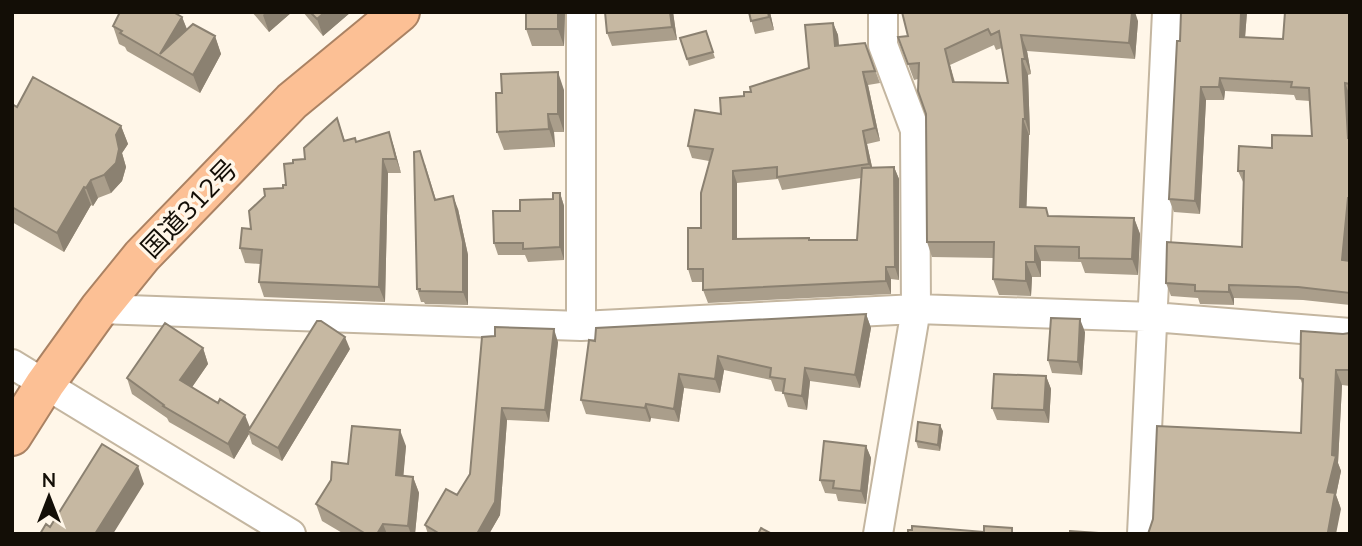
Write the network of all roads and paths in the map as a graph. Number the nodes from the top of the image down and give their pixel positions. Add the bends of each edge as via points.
1 (400, 12) edge
2 (581, 12) edge
3 (883, 12) edge
4 (1167, 12) edge
5 (99, 309) junction
6 (916, 309) junction
7 (1153, 317) junction
8 (580, 326) junction
9 (1350, 333) edge
10 (12, 364) edge
11 (45, 384) junction
12 (12, 436) edge
13 (291, 534) edge
14 (878, 534) edge
15 (1142, 534) edge

1 - 5 highway, 国道312号 via 292,101 142,256
2 - 8 street
3 - 6 street via 883,45 915,130
4 - 7 street
5 - 8 street
5 - 11 highway, 国道312号
6 - 7 street
6 - 8 street
6 - 14 street
7 - 9 street
7 - 15 street
10 - 11 street
11 - 12 highway, 国道312号
11 - 13 street

